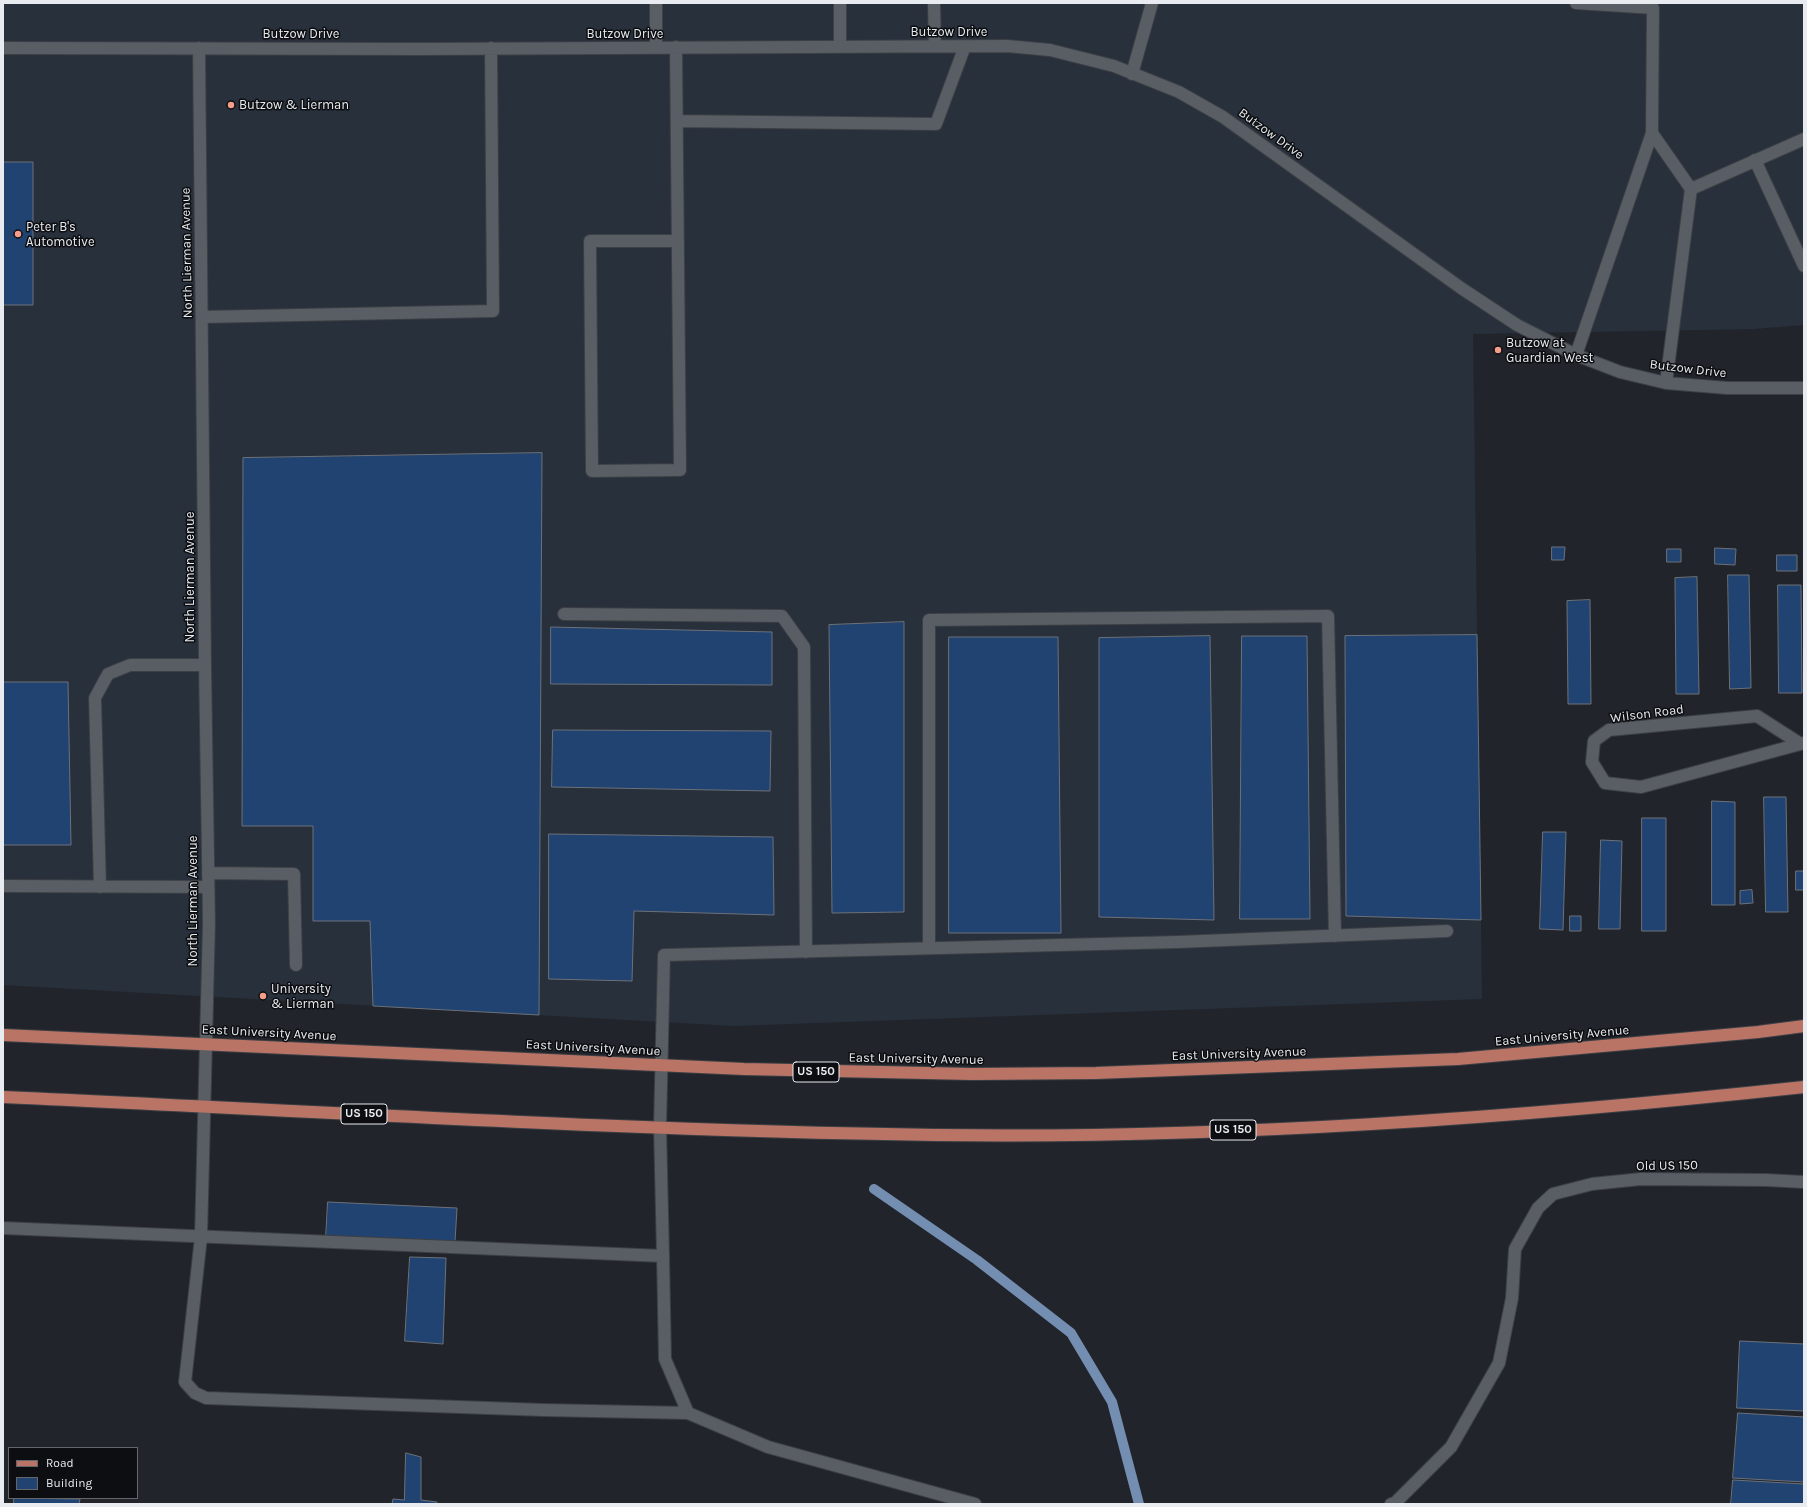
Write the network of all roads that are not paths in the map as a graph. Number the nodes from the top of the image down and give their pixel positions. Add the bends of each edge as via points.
1 (656, 3) edge
2 (840, 3) edge
3 (934, 3) edge
4 (1152, 3) edge
5 (1576, 3) edge
6 (934, 46) junction
7 (966, 46) junction
8 (676, 47) junction
9 (840, 47) junction
10 (3, 48) edge
11 (199, 48) junction
12 (490, 48) junction
13 (656, 48) junction
14 (1132, 74) junction
15 (677, 121) junction
16 (1652, 134) junction
17 (1804, 139) edge
18 (1755, 160) junction
19 (1691, 188) junction
20 (678, 241) junction
21 (1804, 266) edge
22 (202, 317) junction
23 (1576, 355) junction
24 (1666, 383) junction
25 (1804, 388) edge
26 (564, 614) dead end
27 (205, 665) junction
28 (1802, 743) edge
29 (208, 873) junction
30 (3, 886) edge
31 (100, 887) junction
32 (208, 887) junction
33 (1447, 932) dead end
34 (1335, 936) junction
35 (929, 948) junction
36 (806, 952) junction
37 (296, 965) dead end
38 (1804, 1026) edge
39 (3, 1035) edge
40 (206, 1044) junction
41 (661, 1066) junction
42 (1804, 1087) edge
43 (3, 1097) edge
44 (204, 1106) junction
45 (660, 1127) junction
46 (1804, 1182) edge
47 (3, 1228) edge
48 (201, 1237) junction
49 (662, 1256) junction
50 (688, 1413) junction
51 (975, 1504) edge
52 (1391, 1504) edge

1 - 13 street
2 - 9 street
3 - 6 street
4 - 14 street
5 - 16 street via 1653,8
6 - 7 street, Butzow Drive
6 - 9 street, Butzow Drive
7 - 14 street, Butzow Drive via 1050,50 1114,66
7 - 15 street via 936,124
8 - 9 street, Butzow Drive
8 - 13 street, Butzow Drive
8 - 15 street
10 - 11 street, Butzow Drive
11 - 12 street, Butzow Drive
11 - 22 street, North Lierman Avenue
12 - 13 street, Butzow Drive
12 - 22 street via 493,311
14 - 23 street, Butzow Drive via 1179,92 1223,117 1460,288 1517,325
15 - 20 street
16 - 19 street
16 - 23 street
17 - 18 street
18 - 19 street
18 - 21 street
19 - 24 street
20 - 20 street via 680,470 592,471 590,241
22 - 27 street, North Lierman Avenue
23 - 24 street, Butzow Drive via 1620,372
24 - 25 street, Butzow Drive via 1727,388
26 - 36 street via 782,616 804,647
27 - 29 street, North Lierman Avenue
27 - 31 street via 130,666 108,674 95,698
28 - 28 street, Wilson Road via 1641,787 1605,783 1592,762 1594,741 1610,730 1757,716
29 - 32 street, North Lierman Avenue
29 - 37 street via 294,874
30 - 31 street
31 - 32 street
32 - 40 street, North Lierman Avenue
33 - 34 street
34 - 35 street
34 - 35 street via 1328,616 930,620
35 - 36 street
36 - 41 street via 664,955
38 - 41 main road, East University Avenue / US 150 via 1458,1059 1259,1068 937,1074
39 - 40 main road, East University Avenue / US 150
40 - 41 main road, East University Avenue / US 150
40 - 44 street, North Lierman Avenue
41 - 45 street
42 - 45 main road, US 150 via 1649,1104 1402,1123 1136,1134 788,1133
43 - 44 main road, US 150
44 - 45 main road, US 150
44 - 48 street, North Lierman Avenue
45 - 49 street
46 - 52 street, Old US 150 via 1641,1179 1592,1184 1553,1194 1538,1208 1515,1249 1512,1298 1499,1363 1451,1446 1395,1503
47 - 48 street
48 - 49 street
48 - 50 street, North Lierman Avenue via 185,1382 195,1393 206,1398
49 - 50 street via 665,1359
50 - 51 street via 768,1446

